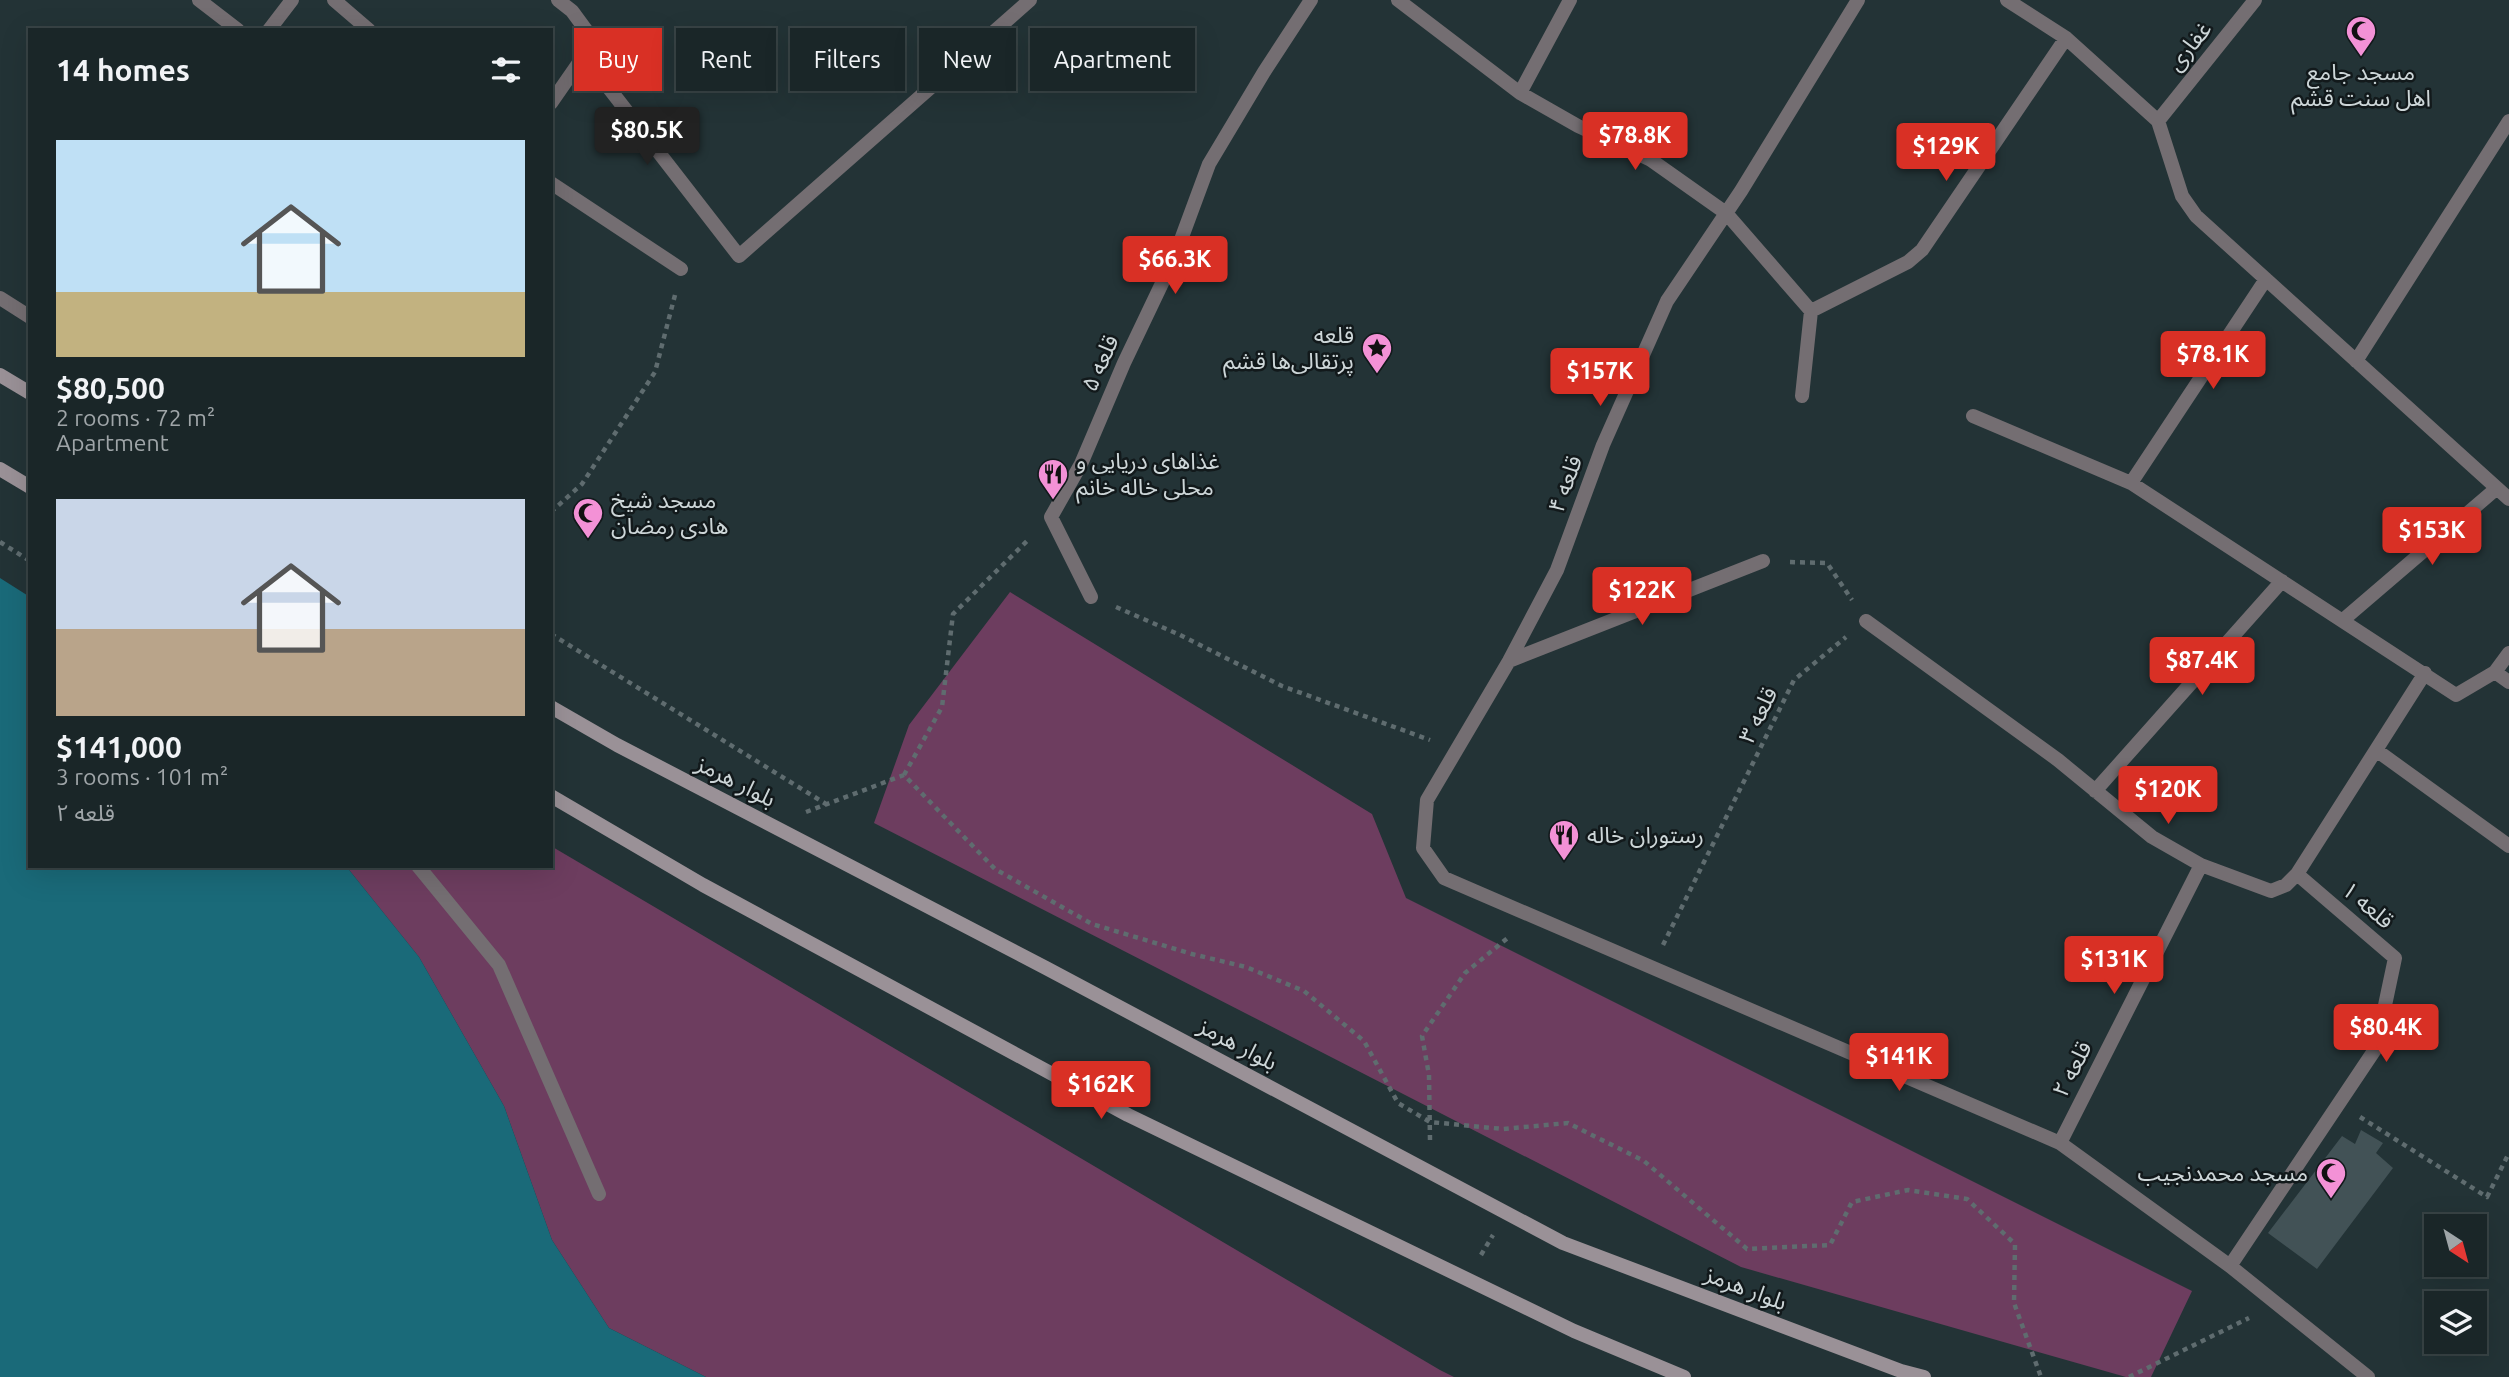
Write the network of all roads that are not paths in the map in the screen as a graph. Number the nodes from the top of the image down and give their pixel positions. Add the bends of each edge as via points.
1 (200, 0) edge
2 (292, 0) edge
3 (334, 0) edge
4 (558, 0) edge
5 (1030, 0) edge
6 (1311, 0) edge
7 (1398, 0) edge
8 (1570, 0) edge
9 (1858, 0) edge
10 (2007, 0) edge
11 (2255, 0) edge
12 (576, 6) edge
13 (235, 28) edge
14 (271, 28) edge
15 (367, 28) edge
16 (587, 28) edge
17 (2066, 38) junction
18 (574, 70) edge
19 (611, 91) edge
20 (1520, 93) junction
21 (553, 100) edge
22 (2158, 121) junction
23 (2509, 121) edge
24 (553, 184) edge
25 (1726, 213) junction
26 (681, 269) road end
27 (2266, 279) junction
28 (0, 298) edge
29 (1811, 310) junction
30 (28, 316) edge
31 (2356, 361) junction
32 (0, 375) edge
33 (28, 392) edge
34 (1802, 396) dead end
35 (1973, 416) dead end
36 (0, 469) edge
37 (2130, 483) junction
38 (28, 486) edge
39 (2497, 488) junction
40 (2509, 499) edge
41 (1763, 561) road end
42 (2283, 581) junction
43 (1091, 597) road end
44 (2343, 620) junction
45 (1866, 621) road end
46 (2509, 653) edge
47 (1509, 662) junction
48 (2494, 672) junction
49 (2425, 673) junction
50 (2509, 682) edge
51 (553, 708) edge
52 (2376, 750) junction
53 (2095, 791) junction
54 (553, 797) edge
55 (2509, 846) edge
56 (2201, 865) junction
57 (420, 868) edge
58 (2297, 874) junction
59 (2060, 1143) junction
60 (599, 1194) dead end
61 (2230, 1266) junction
62 (1684, 1377) edge
63 (1924, 1377) edge
64 (2368, 1377) edge

1 - 13 street
2 - 14 street
3 - 15 street
4 - 12 street
5 - 19 street via 739,256
6 - 43 street, قلعه ۵ via 1209,163 1175,256 1081,464 1051,517
7 - 20 street
8 - 20 street
9 - 25 street, قلعه ۴
10 - 17 street
11 - 22 street, غفاری
12 - 16 street
17 - 22 street
17 - 29 street via 1922,250 1908,262
18 - 21 street
20 - 25 street via 1651,160
22 - 27 street via 2182,196 2196,216
23 - 31 street
24 - 26 street
25 - 29 street
25 - 47 street, قلعه ۴ via 1667,301 1603,445 1557,570
27 - 31 street
27 - 37 street
28 - 30 street
29 - 34 street
31 - 39 street
32 - 33 main road
35 - 37 street
36 - 38 main road
37 - 42 street
39 - 40 street
39 - 44 street
41 - 47 street
42 - 44 street
42 - 53 street
44 - 49 street
45 - 53 street
46 - 48 street
47 - 59 street, قلعه ۴ via 1427,800 1423,848 1444,878
48 - 49 street via 2456,695
48 - 50 street
49 - 52 street
51 - 63 main road, بلوار هرمز via 1563,1243
52 - 55 street
52 - 58 street
53 - 56 street via 2152,837
54 - 62 main road via 703,885 1128,1115 1574,1331
56 - 58 street via 2271,891
56 - 59 street, قلعه ۲
57 - 60 street via 499,965
58 - 61 street, قلعه ۱ via 2395,958 2376,1048
59 - 61 street
61 - 64 street

